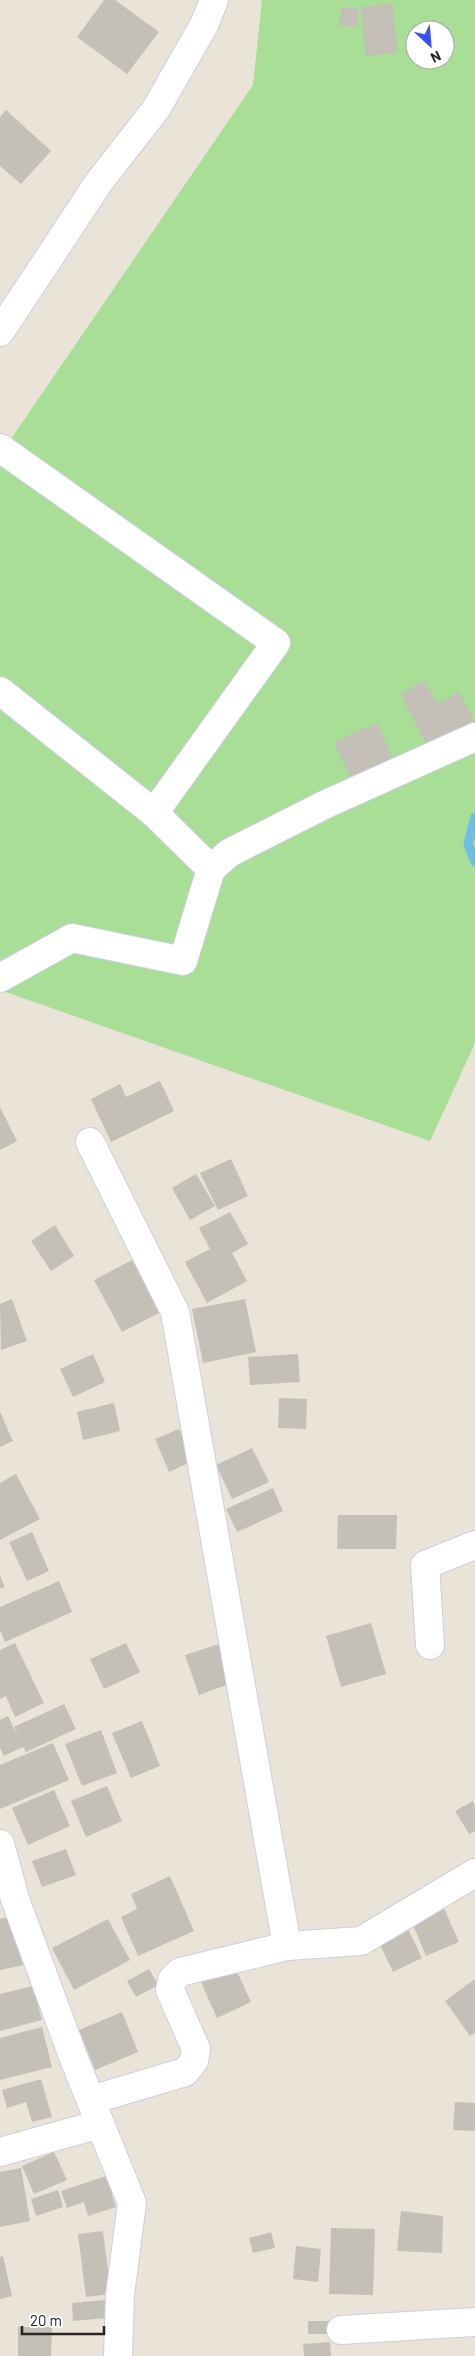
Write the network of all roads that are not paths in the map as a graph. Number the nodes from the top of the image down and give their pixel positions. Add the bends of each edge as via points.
1 (214, 0) edge
2 (0, 332) edge
3 (0, 448) edge
4 (0, 692) edge
5 (475, 738) edge
6 (154, 813) junction
7 (211, 869) junction
8 (0, 978) edge
9 (90, 1142) dead end
10 (475, 1545) edge
11 (430, 1645) dead end
12 (0, 1844) edge
13 (475, 1873) edge
14 (287, 1946) junction
15 (95, 2112) junction
16 (0, 2152) edge
17 (475, 2322) edge
18 (341, 2330) dead end
19 (118, 2356) edge

1 - 2 street via 205,23 156,109 100,182
3 - 6 street via 276,643
4 - 6 street
5 - 7 street via 324,805 229,853
6 - 7 street
7 - 8 street via 182,961 72,938
9 - 14 street via 175,1312
10 - 11 street via 426,1565
12 - 15 street via 15,1899
13 - 14 street via 361,1941
14 - 15 street via 180,1972 172,1980 170,1990 196,2049 192,2066
15 - 16 street
15 - 19 street via 132,2203 120,2295
17 - 18 street

